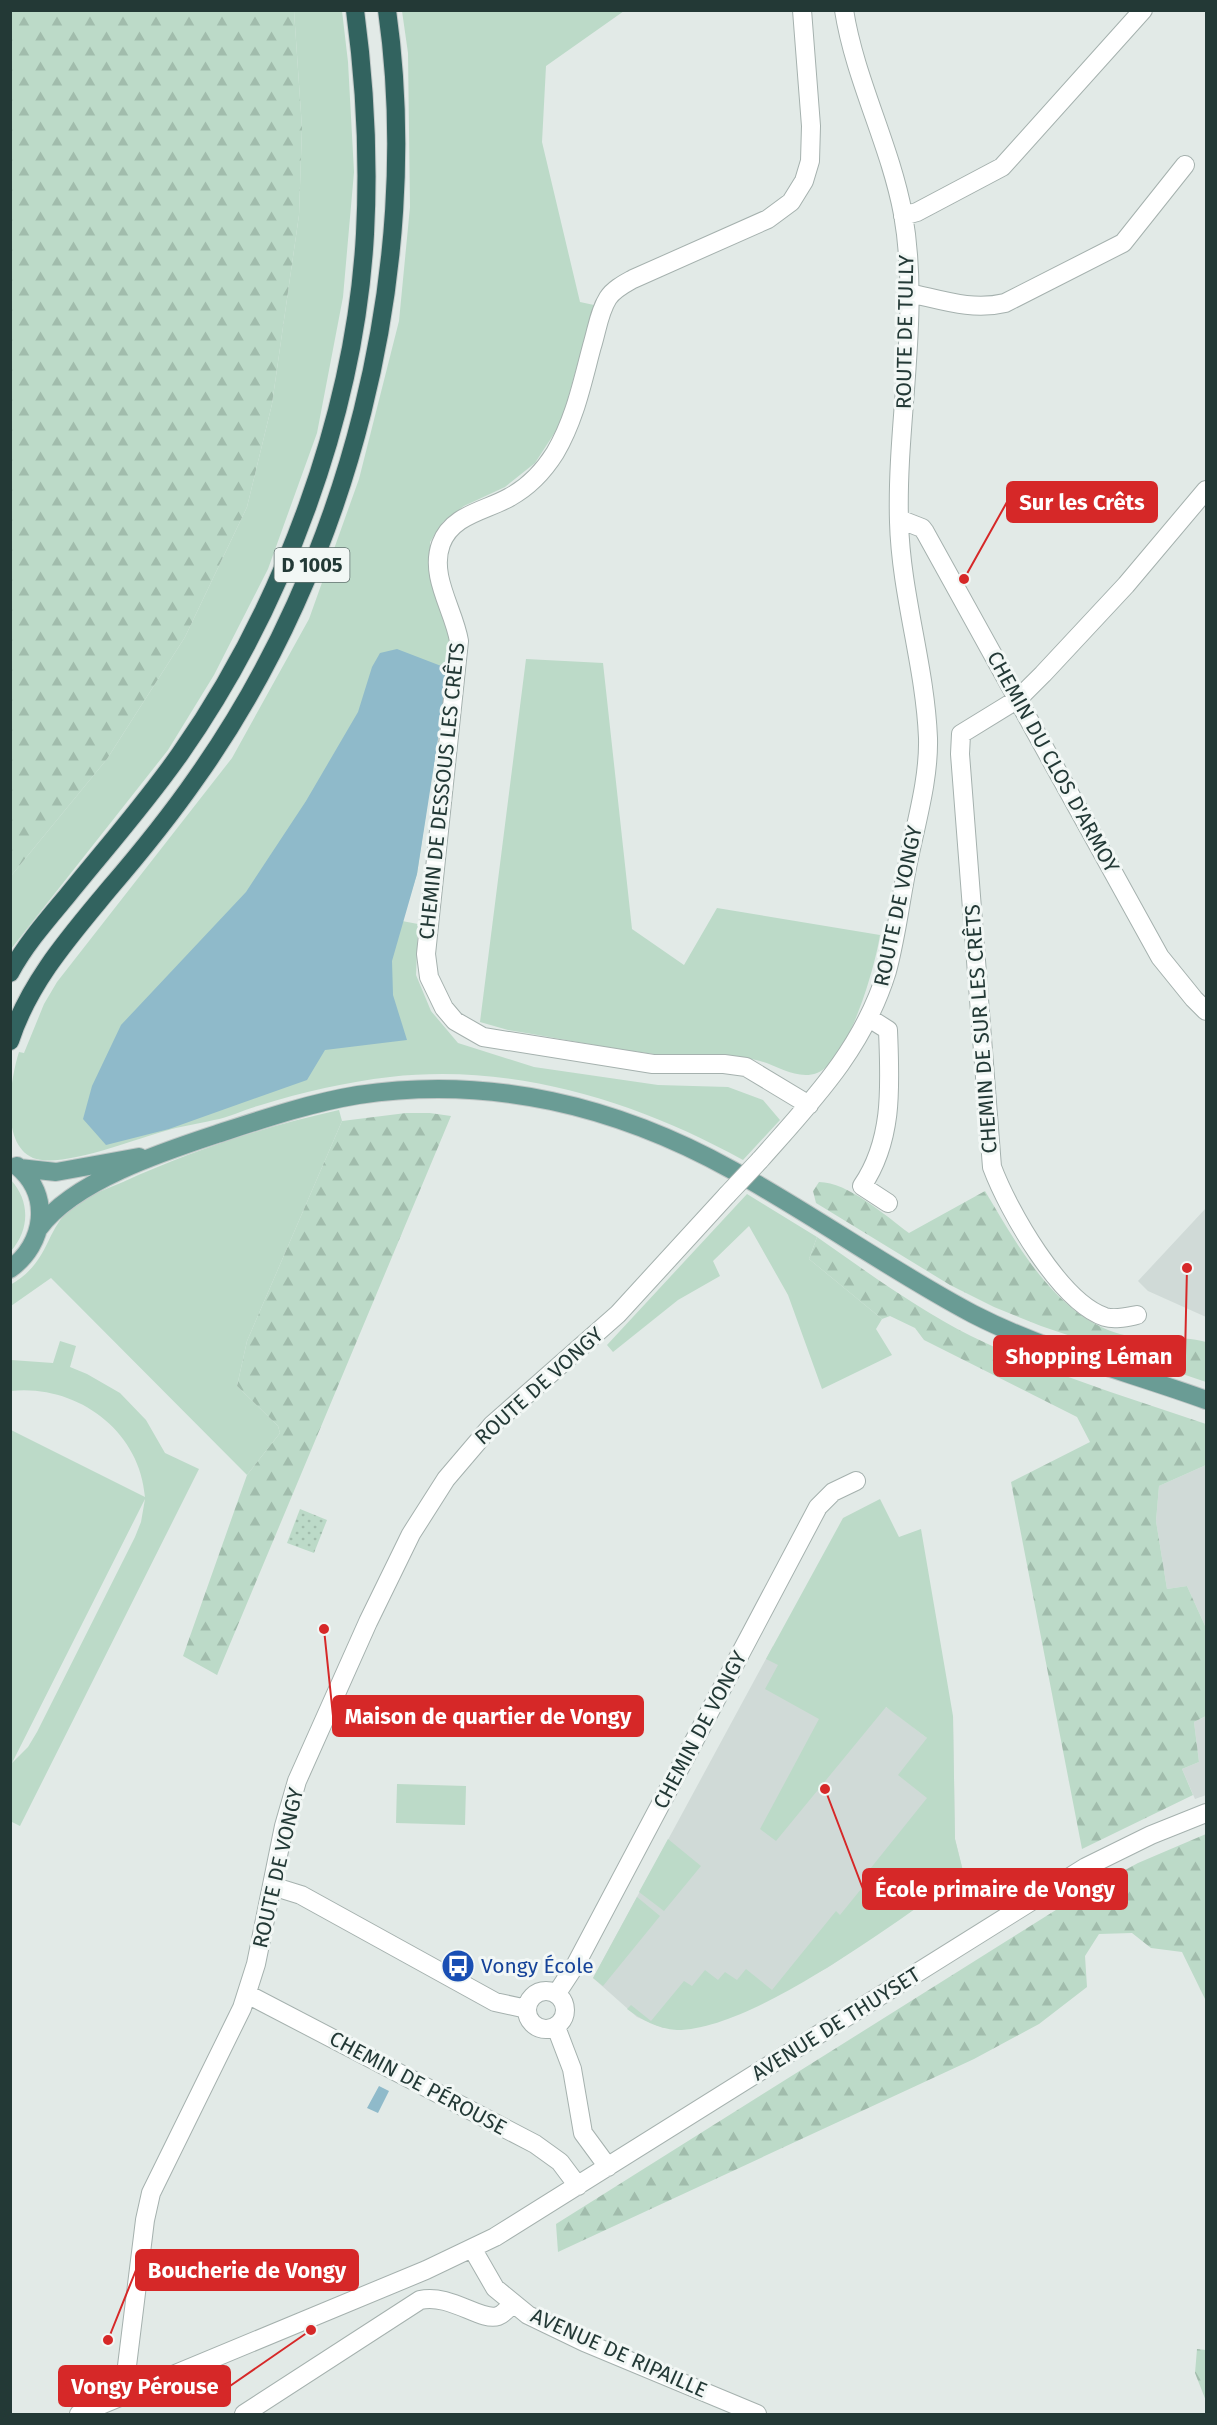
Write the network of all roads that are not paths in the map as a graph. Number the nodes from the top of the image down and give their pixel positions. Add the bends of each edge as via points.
1 (355, 10) edge
2 (387, 10) edge
3 (802, 10) edge
4 (844, 10) edge
5 (1143, 10) edge
6 (1185, 165) dead end
7 (903, 216) junction
8 (909, 293) junction
9 (1206, 490) edge
10 (898, 519) junction
11 (1018, 699) junction
12 (10, 973) edge
13 (1206, 1011) edge
14 (869, 1018) junction
15 (10, 1041) edge
16 (809, 1105) junction
17 (161, 1153) junction
18 (15, 1165) edge
19 (888, 1203) dead end
20 (39, 1228) junction
21 (10, 1269) edge
22 (1137, 1315) dead end
23 (1206, 1400) edge
24 (856, 1480) dead end
25 (1206, 1813) edge
26 (272, 1887) junction
27 (556, 1993) junction
28 (248, 1994) junction
29 (526, 2009) junction
30 (556, 2027) junction
31 (608, 2167) junction
32 (578, 2186) junction
33 (472, 2248) junction
34 (512, 2304) junction
35 (128, 2394) junction
36 (110, 2408) edge
37 (79, 2415) edge
38 (244, 2415) edge
39 (757, 2415) edge

1 - 12 highway, D 1005 via 366,152 362,259 340,393 300,526 250,638 197,729
2 - 15 highway, D 1005 via 395,102 391,255 360,425 328,525 288,623 230,728 155,834 45,971
3 - 16 street, CHEMIN DE DESSOUS LES CRÊTS via 810,161 791,202 768,219 615,290 602,309 574,415 550,461 531,483 509,498 465,517 444,537 437,565 459,641 426,954 429,976 444,1008 455,1021 483,1037 653,1064 746,1067
4 - 7 street, ROUTE DE TULLY via 855,60 894,176
5 - 7 street via 1002,167
6 - 8 street via 1123,243 1005,303 972,307
7 - 8 street, ROUTE DE TULLY
8 - 10 street, ROUTE DE TULLY
9 - 11 street via 1126,585
10 - 11 street, CHEMIN DU CLOS D'ARMOY via 926,532
10 - 14 street, ROUTE DE VONGY via 904,580 922,679 927,759 887,969
11 - 13 street, CHEMIN DU CLOS D'ARMOY via 1160,957
11 - 22 street, CHEMIN DE SUR LES CRÊTS via 961,734 992,1167 1019,1224 1064,1286 1103,1317
14 - 16 street, ROUTE DE VONGY via 839,1070
14 - 19 street via 888,1030 890,1077 880,1155 862,1186
16 - 26 street, ROUTE DE VONGY, bridge via 623,1309 492,1425 426,1508 388,1579 309,1751 290,1801
17 - 18 main road via 56,1172
17 - 20 main road via 75,1195 55,1209
17 - 23 main road via 321,1103 392,1091 475,1090 570,1103 638,1124 702,1154 920,1285 1000,1327
18 - 20 main road via 38,1196
20 - 21 main road via 32,1248
24 - 27 street, CHEMIN DE VONGY via 833,1492 818,1507 576,1964
25 - 31 street, AVENUE DE THUYSET via 1086,1867
26 - 28 street, ROUTE DE VONGY
26 - 29 street via 301,1895 495,2002
27 - 29 street via 537,1993
27 - 30 street via 566,2010
28 - 32 street, CHEMIN DE PÉROUSE via 535,2144 560,2162
28 - 35 street, ROUTE DE VONGY via 149,2199 126,2374
29 - 30 street via 536,2027
30 - 31 street via 572,2069 583,2133
31 - 32 street, AVENUE DE THUYSET
32 - 33 street, AVENUE DE THUYSET
33 - 34 street, AVENUE DE RIPAILLE via 489,2279
33 - 35 street, AVENUE DE THUYSET
34 - 38 street via 502,2315 488,2316 440,2298 420,2300
34 - 39 street, AVENUE DE RIPAILLE via 567,2334
35 - 36 street, AVENUE DE THUYSET
36 - 37 street, AVENUE DE THUYSET

